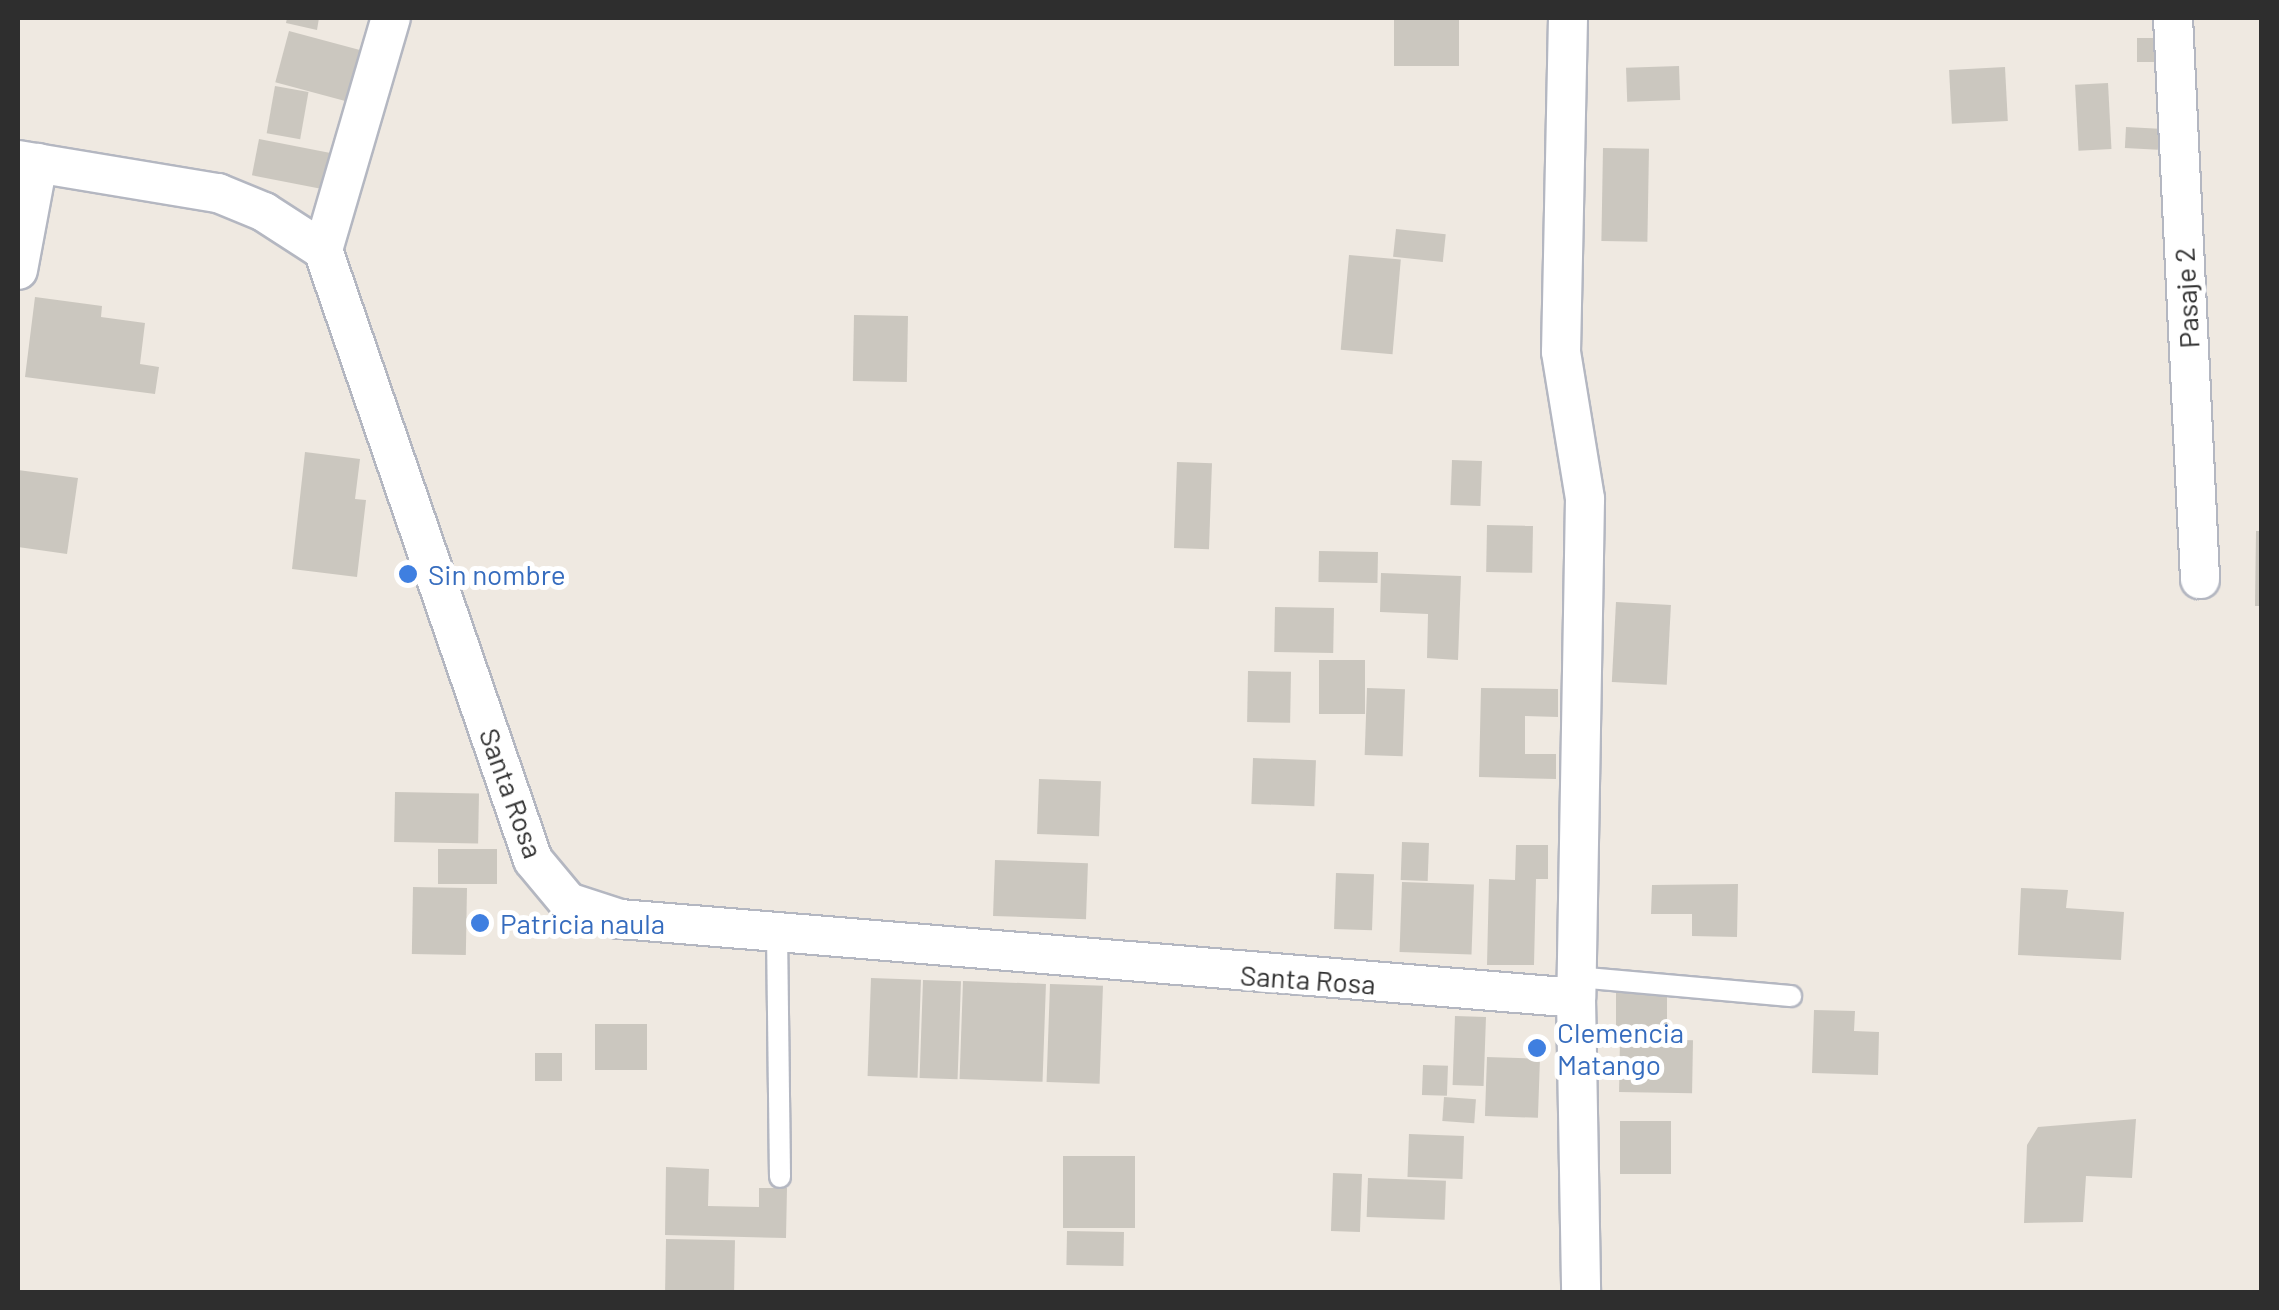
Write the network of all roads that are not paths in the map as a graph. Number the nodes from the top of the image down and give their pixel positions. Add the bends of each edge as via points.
1 (391, 18) edge
2 (1568, 18) edge
3 (2173, 18) edge
4 (28, 162) edge
5 (323, 250) junction
6 (18, 270) edge
7 (2200, 579) dead end
8 (776, 931) junction
9 (1576, 988) junction
10 (1791, 996) dead end
11 (780, 1177) dead end
12 (1581, 1292) edge

1 - 5 street
2 - 9 street via 1562,352 1585,498
3 - 7 street, Pasaje 2
4 - 5 street via 218,193 264,212
4 - 6 street
5 - 8 street, Santa Rosa via 532,860 568,902 620,919
8 - 9 street, Santa Rosa
8 - 11 lane
9 - 10 lane
9 - 12 street

